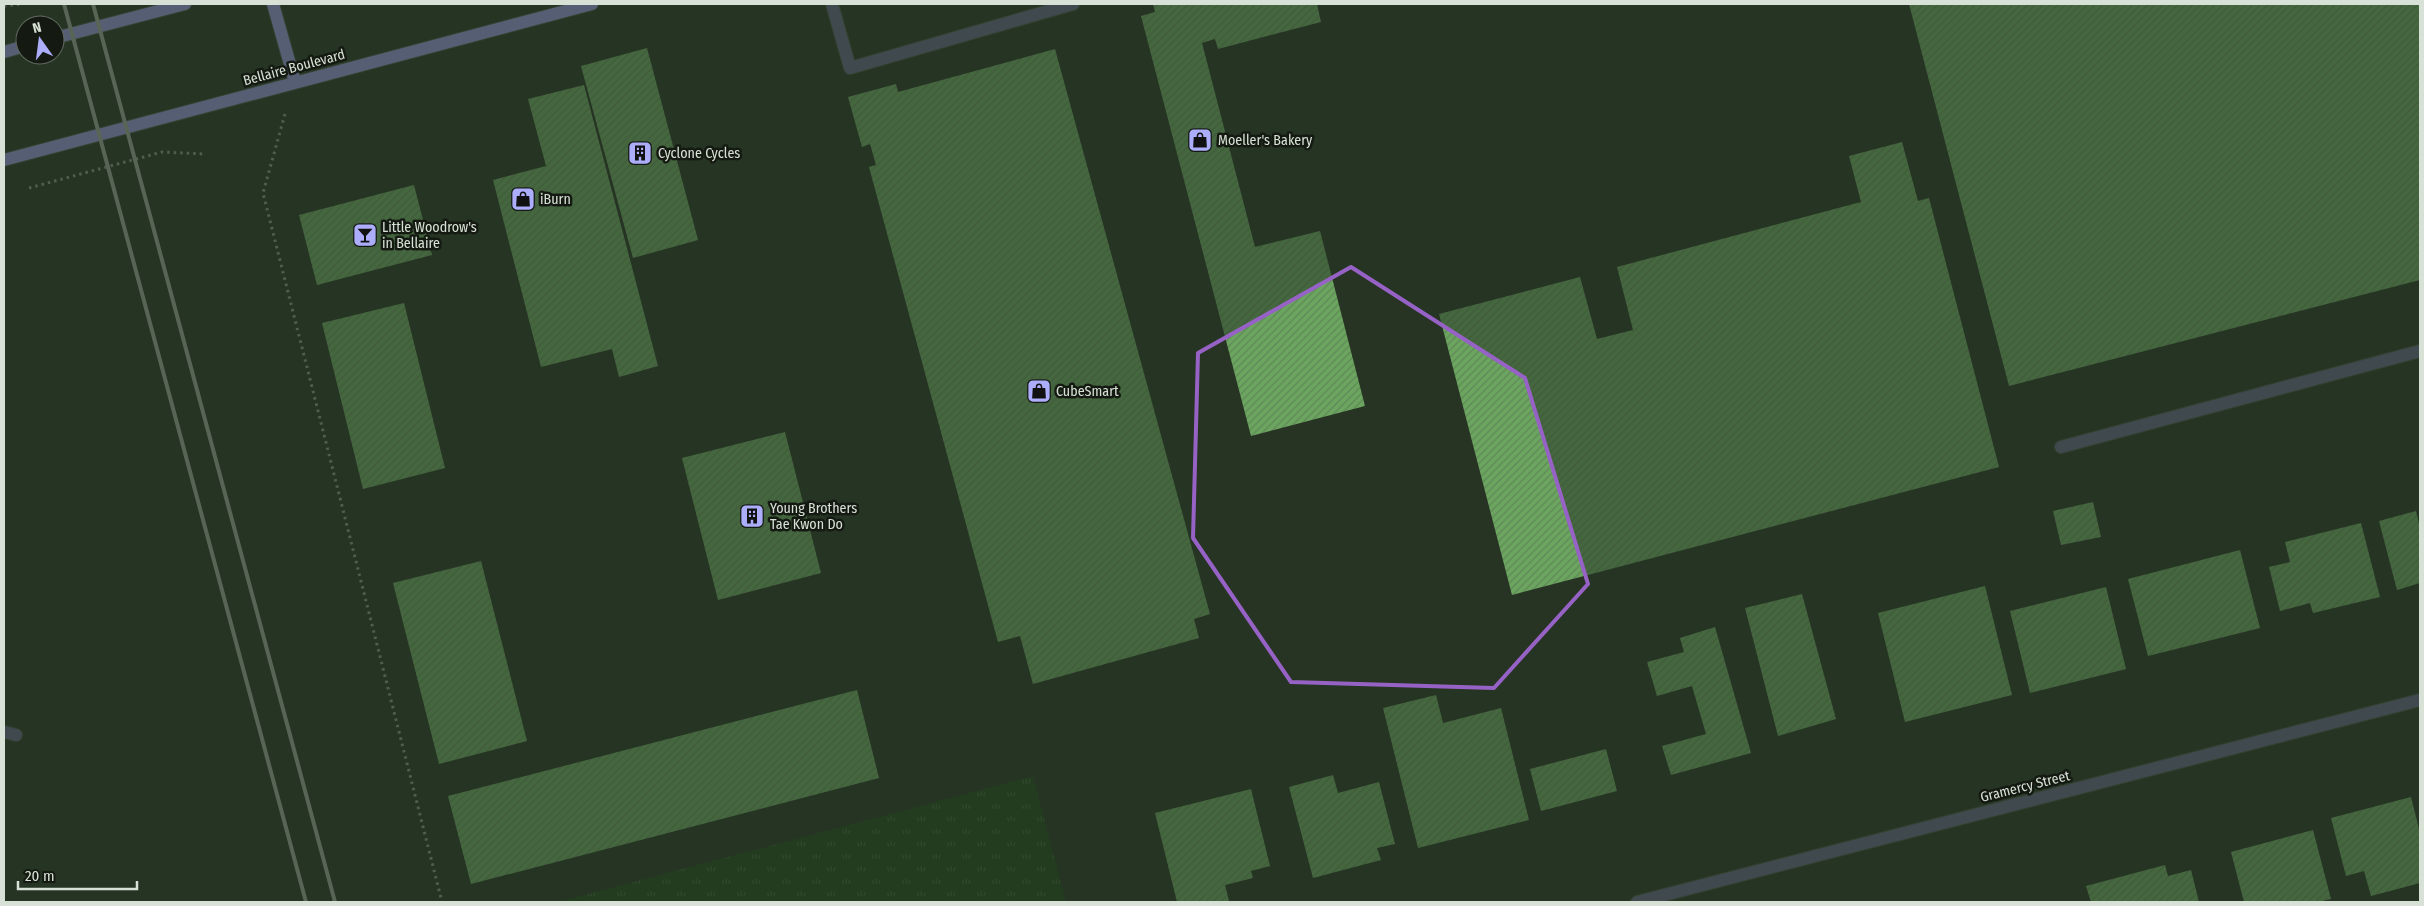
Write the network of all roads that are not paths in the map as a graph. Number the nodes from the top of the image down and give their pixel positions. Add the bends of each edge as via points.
1 (185, 4) edge
2 (273, 4) edge
3 (592, 4) edge
4 (832, 4) edge
5 (1072, 4) edge
6 (65, 35) edge
7 (295, 82) junction
8 (4, 160) edge
9 (2420, 350) edge
10 (2061, 447) dead end
11 (2420, 700) edge
12 (1637, 902) edge

1 - 6 main road
2 - 7 main road
3 - 7 main road, Bellaire Boulevard
4 - 5 street via 850,68
7 - 8 main road, Bellaire Boulevard
9 - 10 street
11 - 12 street, Gramercy Street

